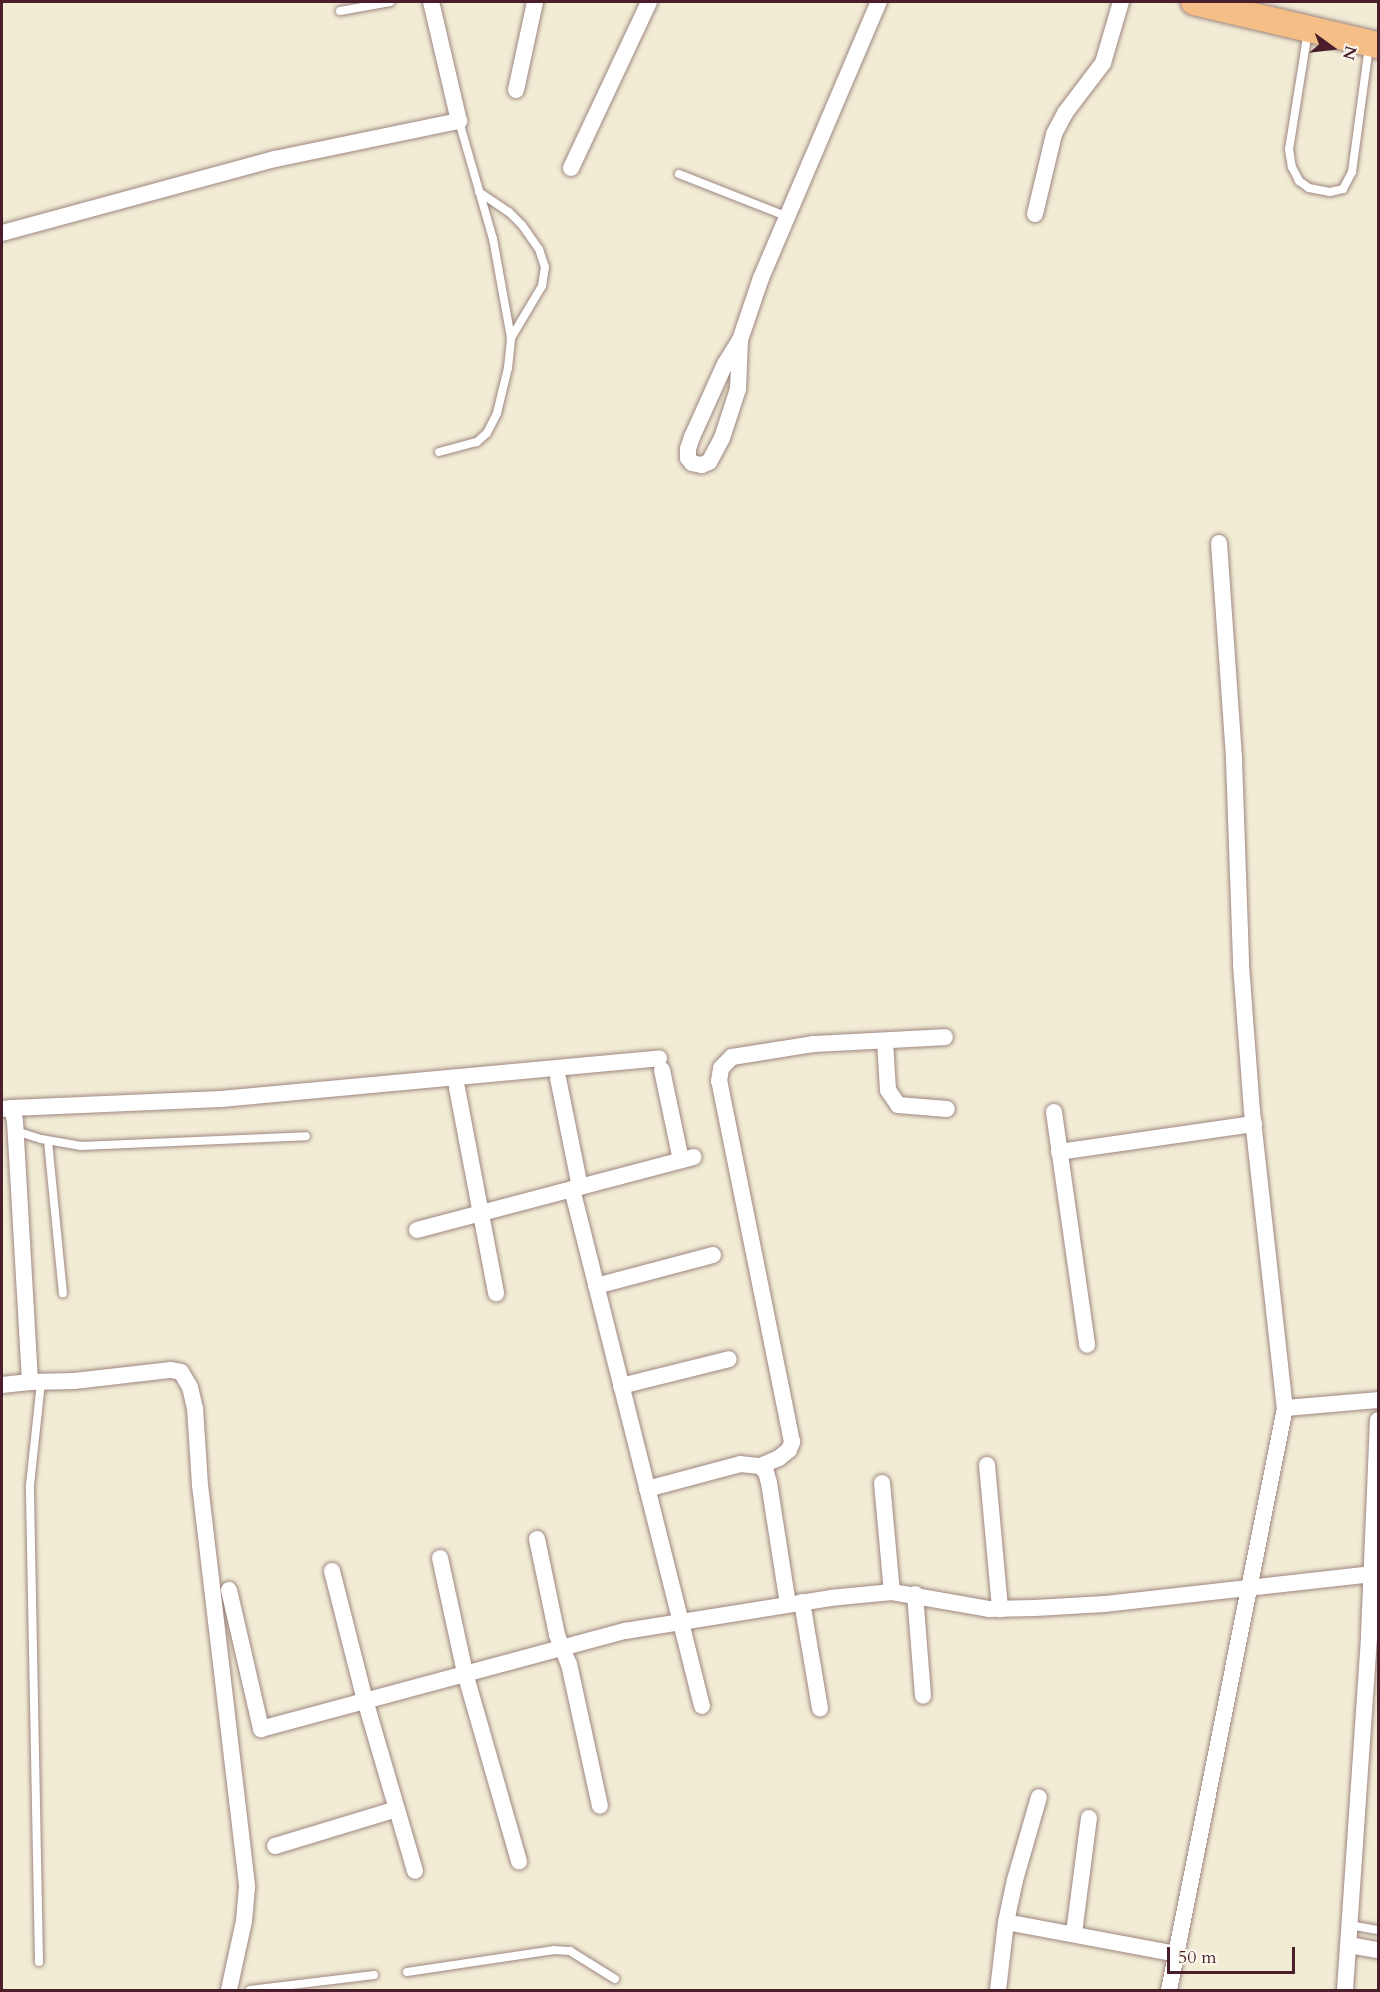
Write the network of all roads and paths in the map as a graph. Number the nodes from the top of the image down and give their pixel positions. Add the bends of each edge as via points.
1 (390, 2) edge
2 (431, 2) edge
3 (535, 2) edge
4 (649, 2) edge
5 (879, 2) edge
6 (1121, 2) edge
7 (1194, 2) edge
8 (340, 11) dead end
9 (1308, 28) junction
10 (1374, 44) edge
11 (516, 90) dead end
12 (459, 121) junction
13 (571, 168) dead end
14 (680, 174) dead end
15 (478, 192) junction
16 (1035, 214) dead end
17 (788, 218) junction
18 (2, 233) edge
19 (511, 338) junction
20 (740, 340) junction
21 (439, 452) dead end
22 (1219, 543) dead end
23 (945, 1037) dead end
24 (885, 1041) junction
25 (558, 1078) dead end
26 (457, 1088) dead end
27 (7, 1109) edge
28 (947, 1109) dead end
29 (1054, 1112) dead end
30 (1254, 1124) junction
31 (16, 1131) junction
32 (306, 1136) dead end
33 (48, 1141) junction
34 (1059, 1152) junction
35 (576, 1188) junction
36 (481, 1214) junction
37 (417, 1230) dead end
38 (713, 1255) dead end
39 (596, 1286) junction
40 (63, 1293) dead end
41 (496, 1293) dead end
42 (1087, 1345) dead end
43 (729, 1359) dead end
44 (36, 1382) junction
45 (2, 1385) edge
46 (621, 1386) junction
47 (1378, 1400) edge
48 (1285, 1408) junction
49 (1378, 1420) edge
50 (760, 1466) junction
51 (987, 1466) dead end
52 (882, 1483) dead end
53 (647, 1489) junction
54 (537, 1539) dead end
55 (440, 1558) dead end
56 (332, 1571) dead end
57 (1371, 1574) junction
58 (1248, 1588) junction
59 (229, 1590) dead end
60 (892, 1592) junction
61 (915, 1594) junction
62 (795, 1603) junction
63 (1000, 1609) junction
64 (680, 1621) junction
65 (563, 1648) junction
66 (465, 1673) junction
67 (923, 1696) dead end
68 (365, 1700) junction
69 (702, 1706) dead end
70 (820, 1708) dead end
71 (1039, 1797) dead end
72 (600, 1806) dead end
73 (398, 1809) junction
74 (1089, 1818) dead end
75 (275, 1846) dead end
76 (519, 1861) dead end
77 (415, 1871) dead end
78 (1006, 1922) junction
79 (1349, 1924) junction
80 (1378, 1930) edge
81 (1074, 1934) junction
82 (1349, 1945) junction
83 (1378, 1950) edge
84 (1177, 1954) junction
85 (39, 1962) dead end
86 (407, 1971) dead end
87 (374, 1975) dead end
88 (615, 1979) dead end
89 (292, 1988) edge
90 (230, 1990) edge
91 (250, 1990) edge
92 (998, 1990) edge
93 (1169, 1990) edge
94 (1345, 1990) edge

1 - 8 lane
2 - 12 street
3 - 11 street
4 - 13 street
5 - 17 street
6 - 16 street via 1103,63 1054,134
7 - 9 main road
9 - 10 main road
9 - 10 lane via 1289,149 1299,182 1309,189 1343,189 1352,172
12 - 15 lane
12 - 18 street via 275,159
14 - 17 lane
15 - 19 lane via 492,239
15 - 19 lane via 522,225 539,249 544,267 542,286
17 - 20 street via 748,311
19 - 21 lane via 508,368 487,434 477,441
20 - 20 street via 738,389 722,438 709,462 692,463 688,458 692,437
22 - 30 street via 1234,760 1241,965
23 - 24 street
24 - 28 street via 888,1090 898,1105
24 - 50 street via 813,1044 732,1057 721,1068 719,1081 792,1442 779,1458
25 - 35 street
26 - 36 street
27 - 31 street
27 - 35 street via 221,1099 660,1064 687,1159
29 - 34 street
30 - 34 street
30 - 48 street
31 - 33 lane
31 - 44 street
32 - 33 lane via 96,1146
33 - 40 lane
34 - 42 street
35 - 36 street
35 - 39 street
36 - 37 street
36 - 41 street
38 - 39 street
39 - 46 street
43 - 46 street
44 - 45 street
44 - 85 lane via 30,1485
44 - 90 street via 171,1370 181,1372 190,1387 247,1887
46 - 53 street
47 - 48 street
48 - 58 street
49 - 57 street
50 - 53 street via 740,1464
50 - 62 street via 769,1483
51 - 63 street
52 - 60 street
53 - 64 street
54 - 65 street
55 - 66 street
56 - 68 street
57 - 58 street
57 - 79 street
58 - 63 street via 1106,1604
58 - 84 street
59 - 68 street via 261,1729
60 - 61 street
60 - 62 street
61 - 63 street
61 - 67 street
62 - 64 street
62 - 70 street
64 - 65 street
64 - 69 street
65 - 66 street
65 - 72 street
66 - 68 street
66 - 76 street
68 - 73 street
71 - 78 street
73 - 75 street
73 - 77 street
74 - 81 street
78 - 81 street
78 - 92 street
79 - 80 lane
79 - 82 street
81 - 84 street
82 - 83 street
82 - 94 street
84 - 93 street
86 - 88 lane via 554,1950 570,1951
87 - 89 lane
89 - 91 lane

